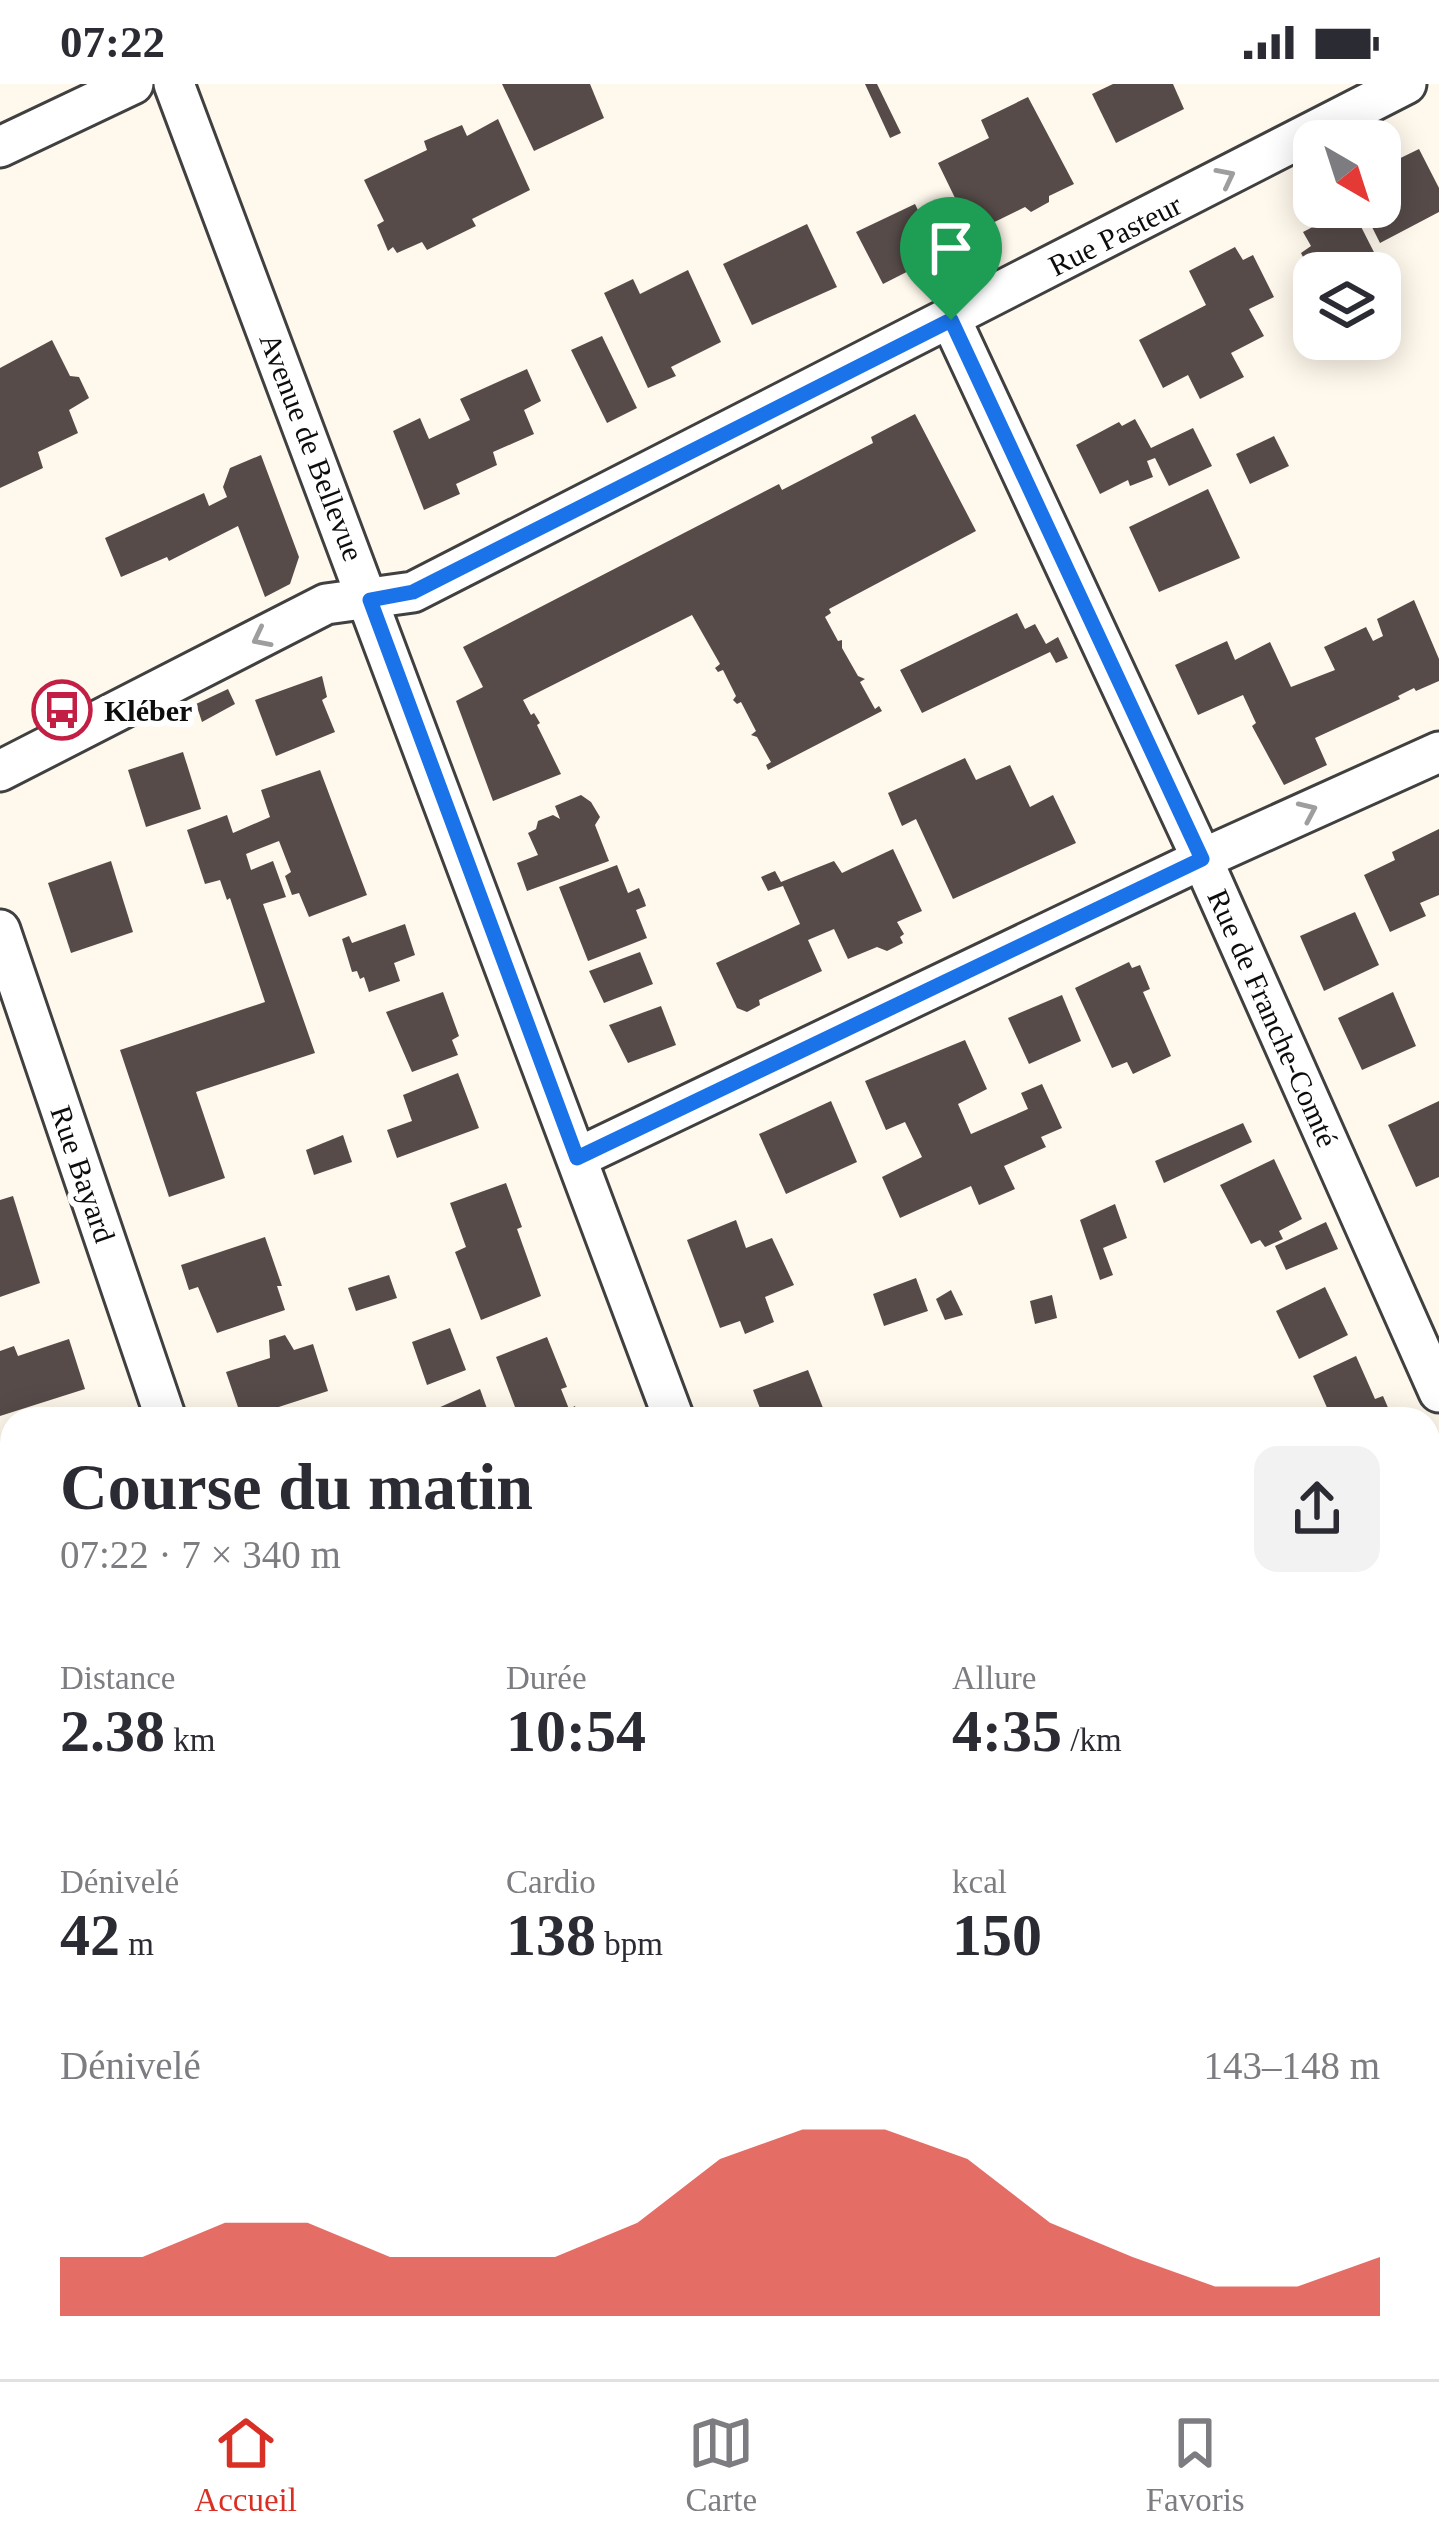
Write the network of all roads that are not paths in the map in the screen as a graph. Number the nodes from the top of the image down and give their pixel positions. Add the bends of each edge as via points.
1 (133, 84) edge
2 (174, 84) edge
3 (1406, 84) edge
4 (0, 147) edge
5 (951, 320) junction
6 (370, 600) junction
7 (1439, 752) edge
8 (0, 771) edge
9 (1202, 859) junction
10 (0, 930) edge
11 (577, 1158) junction
12 (1439, 1392) edge
13 (162, 1407) edge
14 (670, 1407) edge

1 - 4 street
2 - 6 street, Avenue de Bellevue
5 -> 3 street, Rue Pasteur
5 - 6 street, Rue Pasteur via 413,592
5 - 9 street, Rue de Franche-Comté
6 -> 8 street, Rue Pasteur via 326,604
6 - 11 street, Avenue de Bellevue
9 -> 7 street
9 - 11 street
9 - 12 street, Rue de Franche-Comté
10 - 13 street, Rue Bayard
11 - 14 street, Avenue de Bellevue

